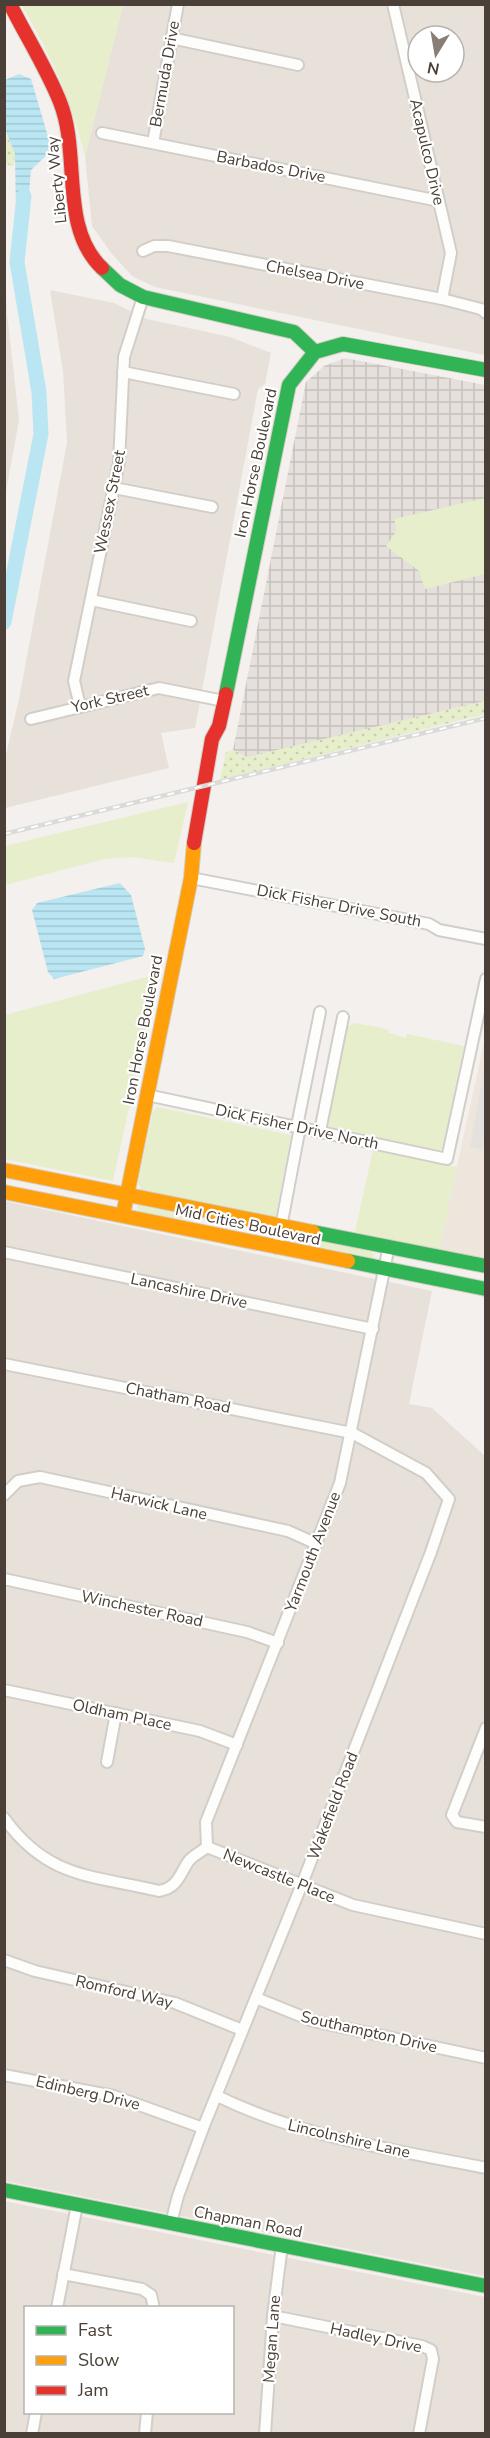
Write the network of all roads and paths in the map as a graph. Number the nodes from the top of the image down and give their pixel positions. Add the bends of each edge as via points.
1 (10, 4) edge
2 (178, 4) edge
3 (393, 4) edge
4 (171, 38) junction
5 (298, 65) dead end
6 (102, 133) dead end
7 (153, 143) junction
8 (439, 201) junction
9 (144, 251) dead end
10 (144, 297) junction
11 (442, 299) junction
12 (486, 313) edge
13 (315, 352) junction
14 (486, 370) edge
15 (123, 372) junction
16 (234, 394) dead end
17 (114, 488) junction
18 (212, 507) dead end
19 (91, 600) junction
20 (191, 621) dead end
21 (224, 701) junction
22 (80, 706) junction
23 (31, 719) dead end
24 (191, 878) junction
25 (486, 939) edge
26 (486, 979) edge
27 (320, 1012) dead end
28 (343, 1017) dead end
29 (147, 1095) junction
30 (298, 1126) junction
31 (320, 1131) junction
32 (4, 1170) edge
33 (4, 1192) edge
34 (127, 1195) junction
35 (123, 1215) junction
36 (282, 1226) junction
37 (389, 1246) junction
38 (277, 1248) junction
39 (4, 1252) edge
40 (486, 1266) edge
41 (384, 1270) junction
42 (486, 1289) edge
43 (373, 1329) junction
44 (4, 1364) edge
45 (352, 1432) junction
46 (4, 1495) edge
47 (317, 1544) junction
48 (4, 1579) edge
49 (278, 1643) junction
50 (4, 1690) edge
51 (116, 1713) junction
52 (486, 1728) edge
53 (237, 1744) junction
54 (107, 1762) dead end
55 (4, 1818) edge
56 (486, 1827) edge
57 (207, 1847) junction
58 (302, 1884) junction
59 (486, 1934) edge
60 (4, 1960) edge
61 (256, 1998) junction
62 (242, 2030) junction
63 (486, 2058) edge
64 (4, 2075) edge
65 (217, 2096) junction
66 (203, 2128) junction
67 (486, 2168) edge
68 (4, 2190) edge
69 (77, 2205) junction
70 (171, 2223) junction
71 (282, 2245) junction
72 (63, 2274) junction
73 (486, 2286) edge
74 (57, 2306) edge
75 (154, 2306) edge
76 (273, 2316) junction
77 (36, 2414) edge
78 (147, 2414) edge
79 (32, 2433) edge
80 (146, 2433) edge
81 (265, 2433) edge
82 (419, 2433) edge

1 - 10 street, Liberty Way via 60,102 70,134 77,220 86,246 120,285
2 - 4 street, Bermuda Drive
3 - 8 street, Acapulco Drive
4 - 5 street
4 - 7 street, Bermuda Drive
6 - 7 street, Barbados Drive
7 - 8 street, Barbados Drive
8 - 11 street, Acapulco Drive via 451,253
9 - 11 street, Chelsea Drive via 168,246
10 - 13 street, Liberty Way via 294,332
10 - 15 street, Wessex Street via 124,357
11 - 12 street, Chelsea Drive
13 - 14 street via 343,344
13 - 21 street, Iron Horse Boulevard via 296,372 284,402
15 - 16 street
15 - 17 street, Wessex Street via 122,433
17 - 18 street
17 - 19 street, Wessex Street
19 - 20 street
19 - 22 street, Wessex Street via 74,681
21 - 22 street, York Street via 159,688
21 - 24 street, Iron Horse Boulevard via 219,726 221,741
22 - 23 street, York Street
24 - 25 street, Dick Fisher Drive South via 429,924 439,930
24 - 29 street, Iron Horse Boulevard
26 - 31 street, Dick Fisher Drive North via 447,1159
27 - 30 street
28 - 31 street
29 - 30 street, Dick Fisher Drive North
29 - 34 street, Iron Horse Boulevard
30 - 31 street, Dick Fisher Drive North
30 - 36 street
32 - 34 street, Mid Cities Boulevard
33 - 35 street, Mid Cities Boulevard
34 - 35 street, Iron Horse Boulevard
34 - 36 street, Mid Cities Boulevard
35 - 38 street, Mid Cities Boulevard
36 - 37 street, Mid Cities Boulevard
36 - 38 street
37 - 40 street, Mid Cities Boulevard
37 - 41 street, Yarmouth Avenue
38 - 41 street, Mid Cities Boulevard
39 - 43 street, Lancashire Drive
41 - 42 street, Mid Cities Boulevard
41 - 43 street, Yarmouth Avenue
43 - 45 street, Yarmouth Avenue
44 - 45 street, Chatham Road
45 - 47 street, Yarmouth Avenue via 340,1483
45 - 58 street, Wakefield Road via 426,1473 449,1499
46 - 47 street, Harwick Lane via 18,1481 40,1477 288,1531
47 - 49 street, Yarmouth Avenue
48 - 49 street, Winchester Road via 247,1632
49 - 53 street, Yarmouth Avenue
50 - 51 street, Oldham Place
51 - 53 street, Oldham Place via 200,1731
51 - 54 street
52 - 56 street via 452,1810 454,1821
53 - 57 street, Yarmouth Avenue via 206,1822
55 - 57 street, Newcastle Place via 23,1843 55,1866 159,1891 179,1880 189,1860
57 - 58 street, Newcastle Place
58 - 59 street, Newcastle Place via 353,1905
58 - 61 street, Wakefield Road
60 - 62 street, Romford Way via 175,2003
61 - 62 street, Wakefield Road
61 - 63 street, Southampton Drive via 313,2021
62 - 65 street, Wakefield Road
64 - 66 street, Edinberg Drive via 123,2099
65 - 66 street, Wakefield Road
65 - 67 street, Lincolnshire Lane via 308,2132
66 - 70 street, Wakefield Road
68 - 69 street, Chapman Road
69 - 70 street, Chapman Road
69 - 72 street
70 - 71 street, Chapman Road
71 - 73 street, Chapman Road
71 - 76 street, Megan Lane
72 - 74 street
72 - 75 street via 142,2289 151,2295
76 - 81 street, Megan Lane
76 - 82 street, Hadley Drive via 430,2350 433,2359
77 - 79 street
78 - 80 street

